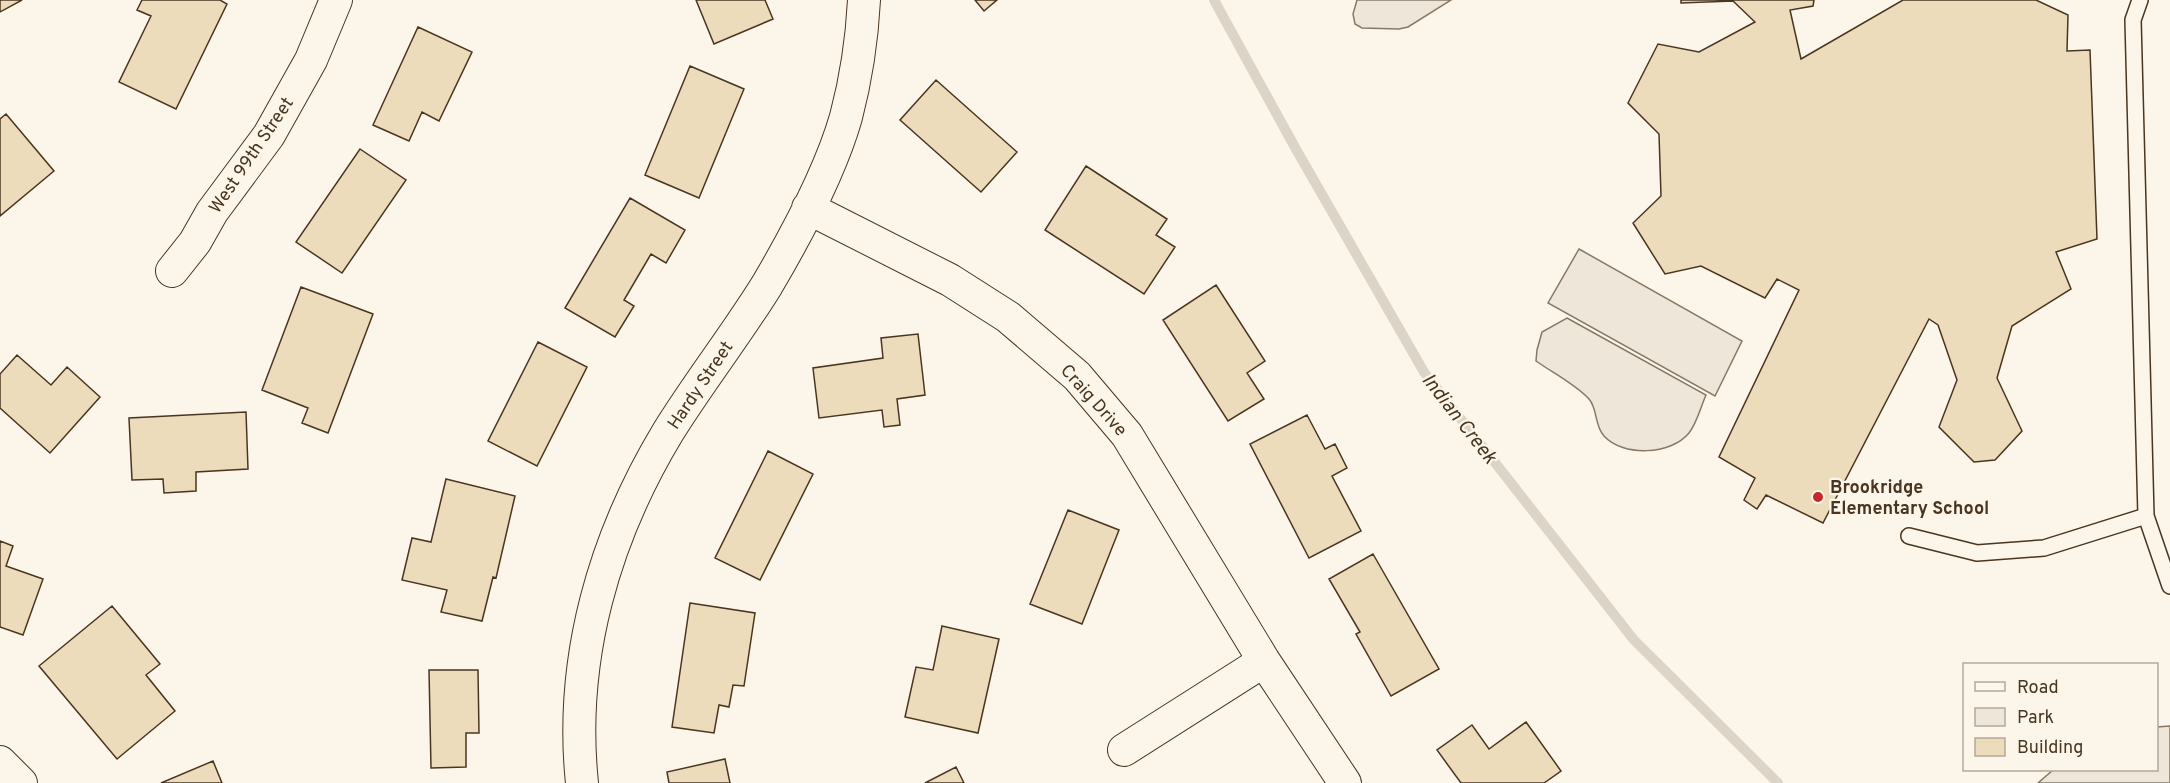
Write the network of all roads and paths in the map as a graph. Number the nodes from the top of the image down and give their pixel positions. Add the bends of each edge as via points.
1 (336, 0) edge
2 (864, 0) edge
3 (2140, 0) edge
4 (808, 208) junction
5 (172, 271) dead end
6 (2146, 516) junction
7 (1909, 536) dead end
8 (2170, 586) edge
9 (1264, 661) junction
10 (1124, 750) dead end
11 (0, 762) edge
12 (21, 783) edge
13 (582, 783) edge
14 (1345, 783) edge

1 - 5 street, West 99th Street via 311,60 269,135
2 - 4 street, Hardy Street via 862,36 846,115
3 - 6 lane via 2133,21
4 - 9 street, Craig Drive via 950,280 1008,317 1077,376 1127,435
4 - 13 street, Hardy Street via 766,285 668,432 612,548 590,620 580,686
6 - 7 lane via 2044,548 1977,553
6 - 8 lane
9 - 10 street
9 - 14 street, Craig Drive
11 - 12 street

